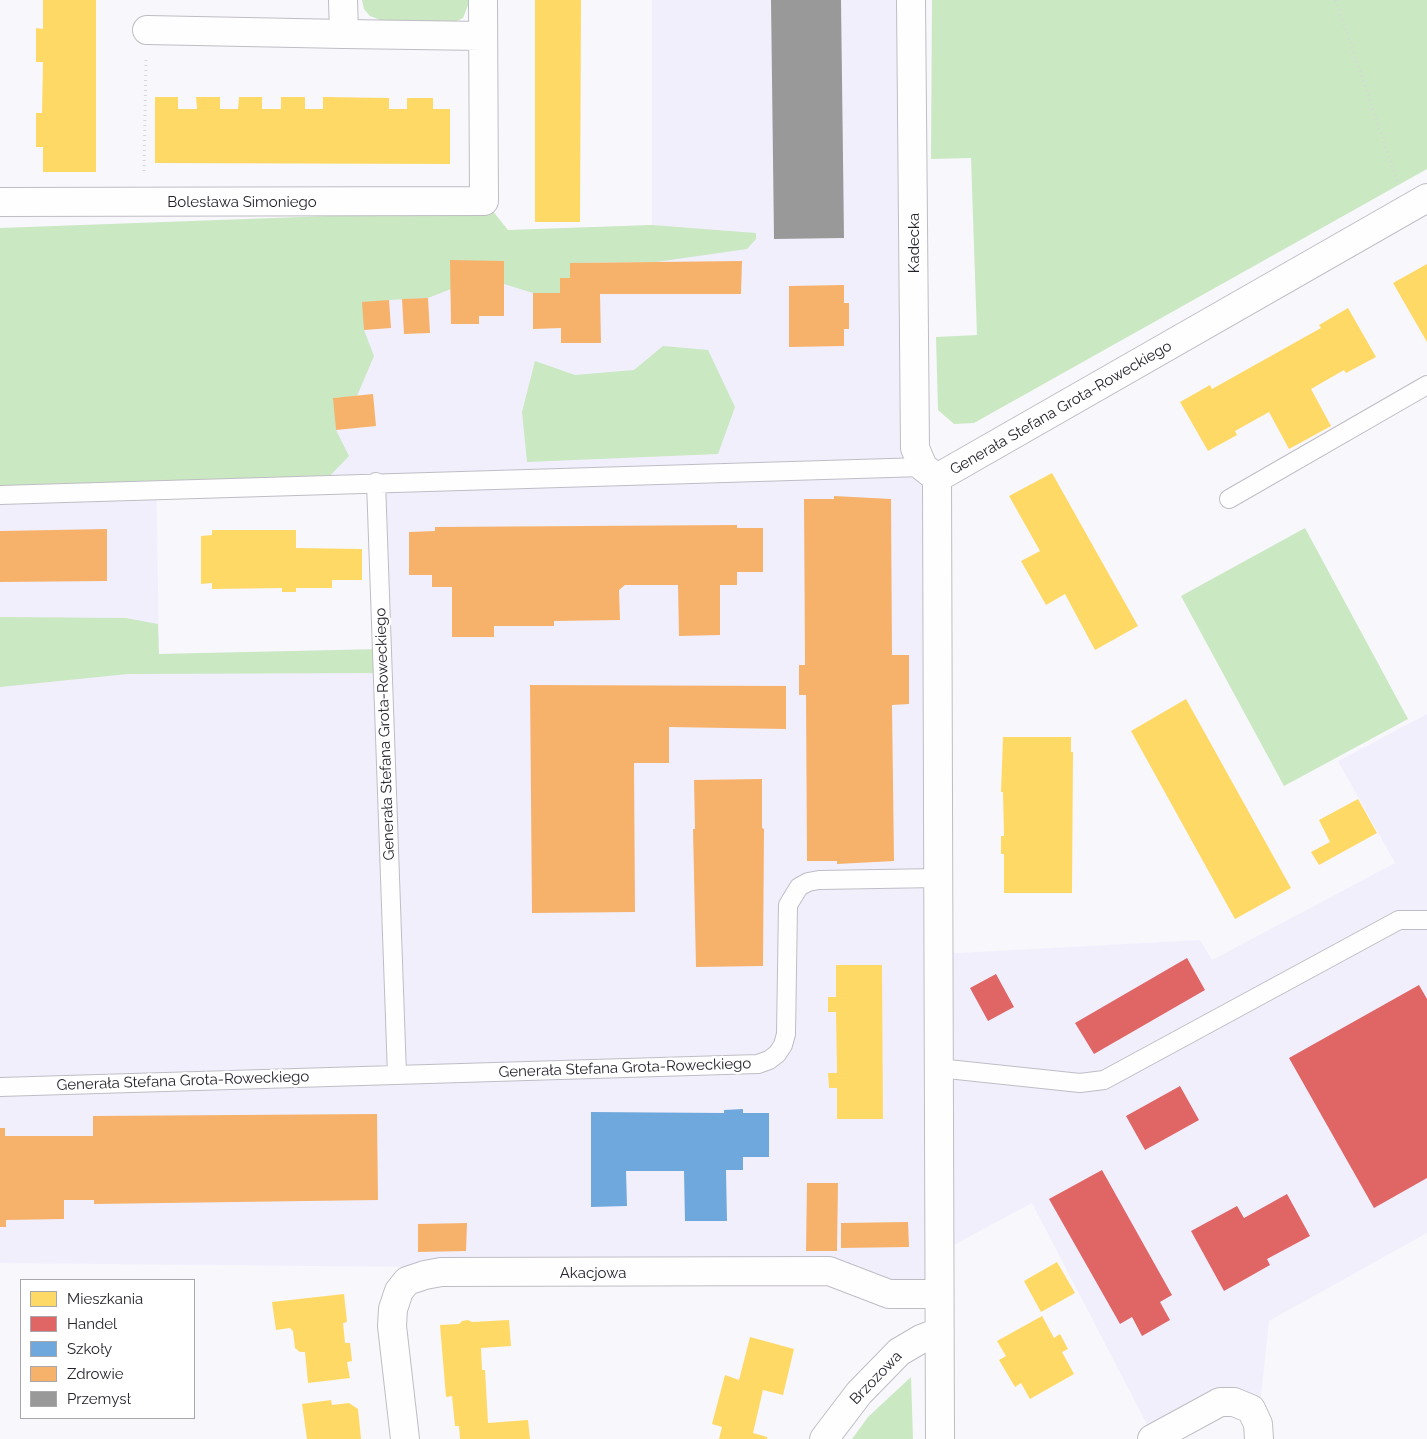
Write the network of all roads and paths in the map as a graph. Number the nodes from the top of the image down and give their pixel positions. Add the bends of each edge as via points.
1 (344, 0) edge
2 (483, 0) edge
3 (911, 0) edge
4 (1336, 0) edge
5 (146, 30) joint
6 (344, 34) junction
7 (483, 36) junction
8 (1394, 172) dead end
9 (1427, 198) edge
10 (0, 202) edge
11 (144, 202) junction
12 (1427, 385) edge
13 (930, 472) junction
14 (376, 482) junction
15 (0, 495) edge
16 (1229, 499) dead end
17 (938, 878) junction
18 (1427, 920) edge
19 (938, 1068) junction
20 (396, 1075) junction
21 (0, 1087) edge
22 (939, 1294) junction
23 (939, 1332) junction
24 (405, 1439) edge
25 (824, 1439) edge
26 (940, 1439) edge
27 (1152, 1439) edge
28 (1259, 1439) edge

1 - 6 street
2 - 7 street
3 - 13 street, Kadecka via 915,448
4 - 8 path
5 - 6 street
5 - 11 path
6 - 7 street
7 - 11 street, Bolesława Simoniego via 484,201
9 - 13 street, Generała Stefana Grota-Roweckiego
10 - 11 street, Bolesława Simoniego
12 - 16 lane
13 - 14 lane, Generała Stefana Grota-Roweckiego
13 - 17 street, Generała Stefana Grota-Roweckiego
14 - 15 lane, Generała Stefana Grota-Roweckiego
14 - 20 lane, Generała Stefana Grota-Roweckiego
17 - 19 street, Generała Stefana Grota-Roweckiego
17 - 20 lane, Generała Stefana Grota-Roweckiego via 819,880 798,887 788,905 786,1034 783,1045 769,1060 758,1064
18 - 19 lane via 1400,920 1104,1080 1080,1083
19 - 22 street, Generała Stefana Grota-Roweckiego
20 - 21 lane, Generała Stefana Grota-Roweckiego
22 - 23 street, Generała Stefana Grota-Roweckiego
22 - 24 street, Akacjowa via 889,1294 829,1271 441,1272 424,1275 407,1281 393,1308 392,1326
23 - 25 street, Brzozowa via 899,1352 859,1393
23 - 26 street, Generała Stefana Grota-Roweckiego
27 - 28 street via 1220,1402 1234,1402 1251,1409 1258,1424

